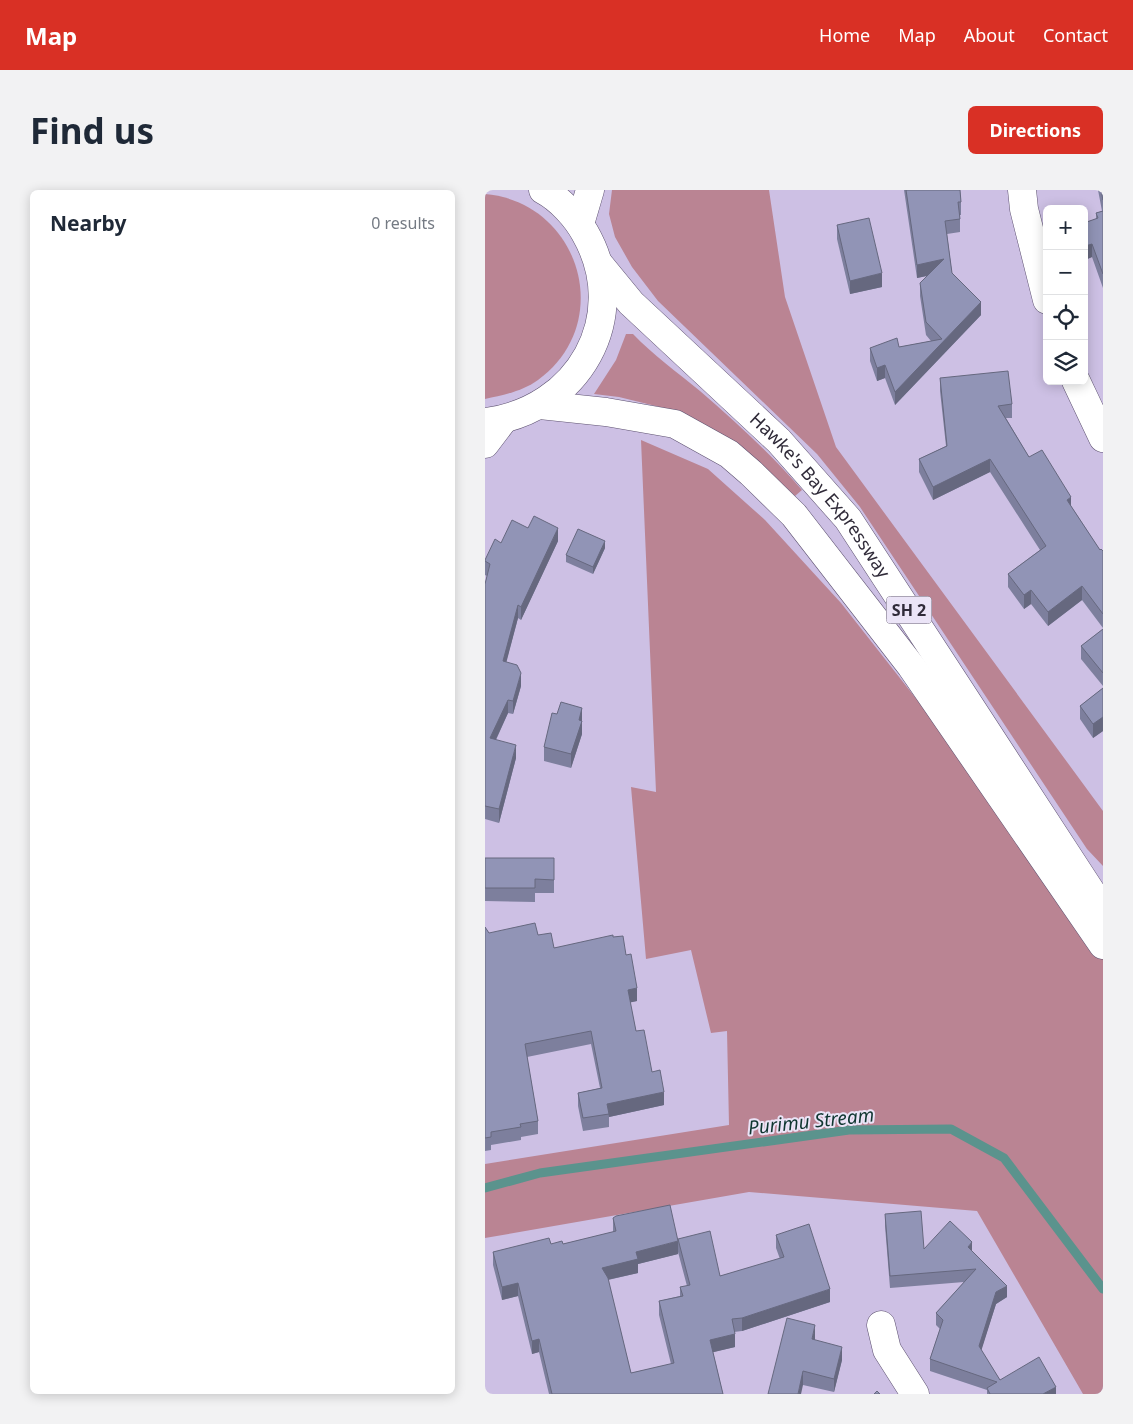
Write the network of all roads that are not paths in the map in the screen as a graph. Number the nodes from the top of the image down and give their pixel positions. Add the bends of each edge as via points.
1 (543, 190) edge
2 (590, 190) edge
3 (1022, 190) edge
4 (580, 224) junction
5 (599, 264) junction
6 (1046, 295) edge
7 (1078, 385) edge
8 (540, 406) junction
9 (494, 421) edge
10 (1103, 438) edge
11 (485, 444) edge
12 (1103, 910) edge
13 (1103, 945) edge
14 (881, 1326) dead end
15 (915, 1394) edge

1 - 4 main road, SH 2
2 - 4 main road
3 - 6 main road
4 - 5 main road, SH 2
5 - 8 main road via 603,301 598,333 585,361 565,386
5 - 12 main road, Hawke's Bay Expressway / SH 2 via 631,303 779,441 848,519
7 - 10 main road
8 - 9 main road, SH 2
8 - 13 main road, Hawke's Bay Expressway / SH 2 via 606,412 675,424 729,454 751,474 793,515 911,666
9 - 11 main road
14 - 15 main road via 887,1350

